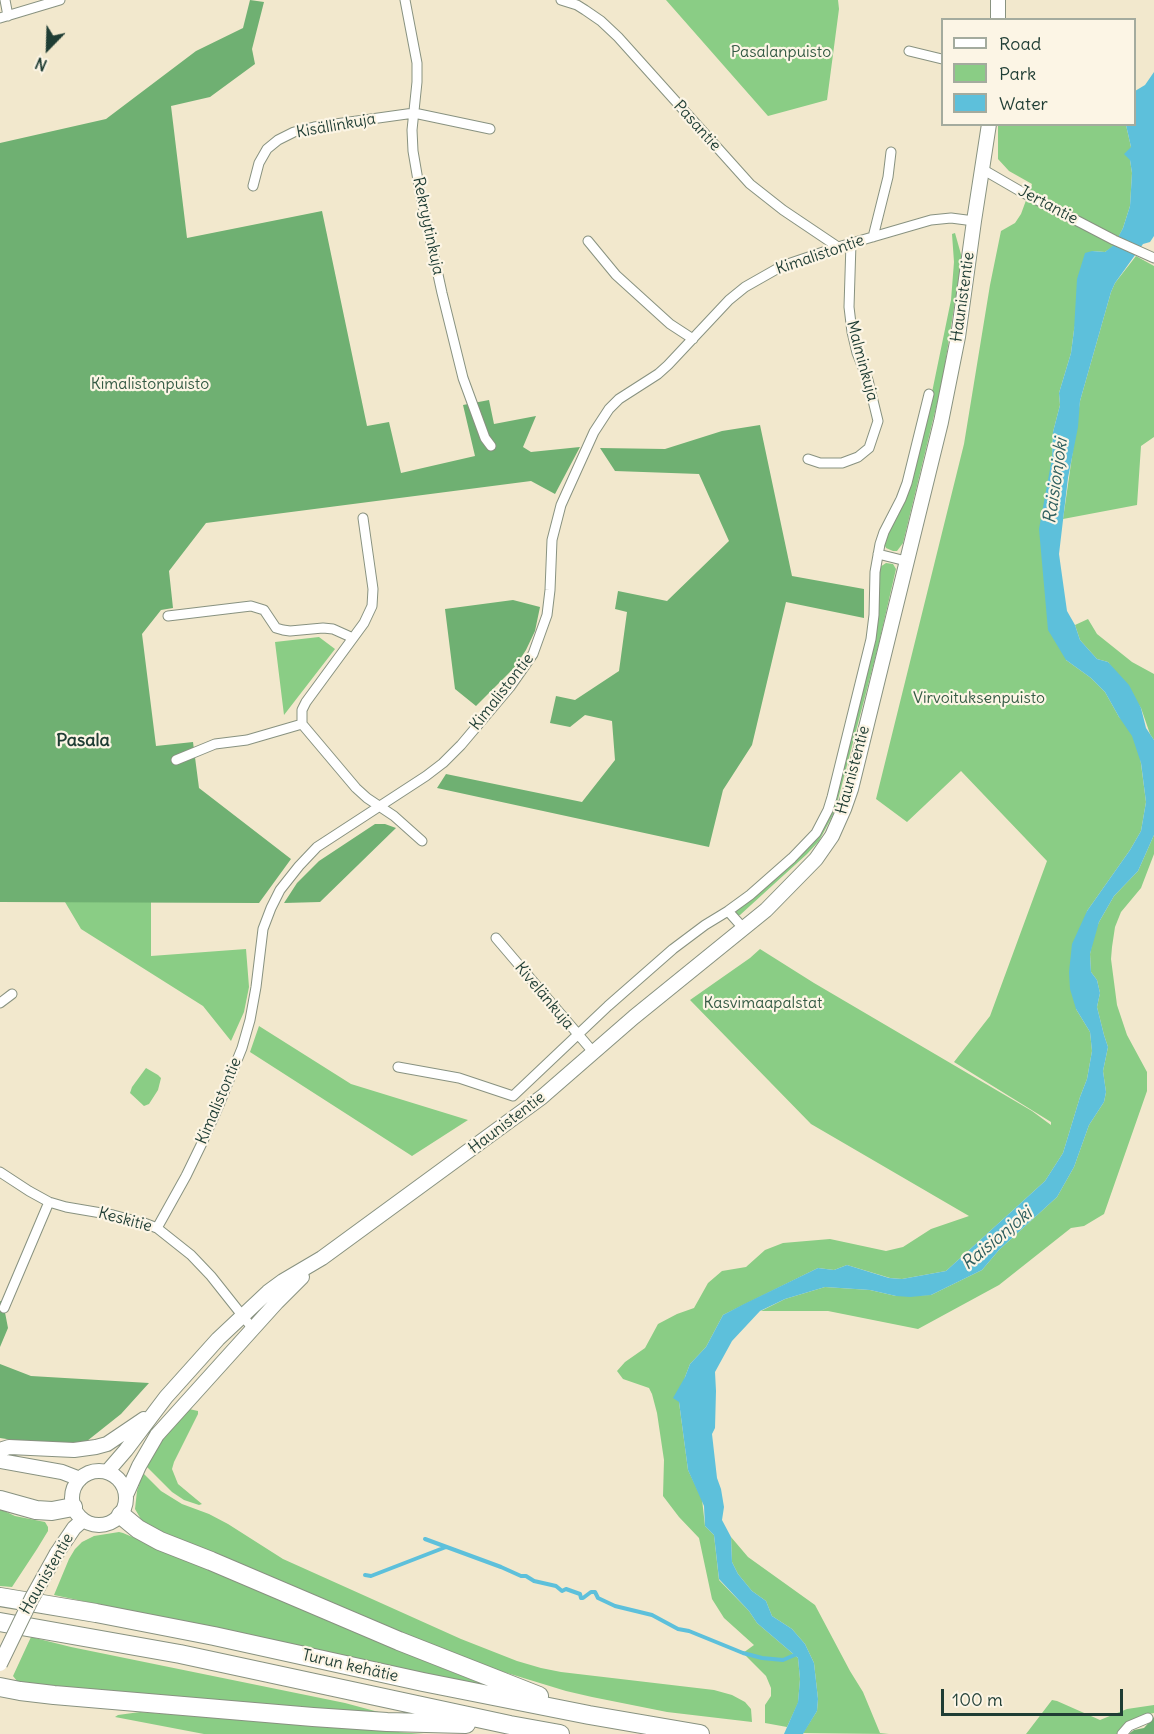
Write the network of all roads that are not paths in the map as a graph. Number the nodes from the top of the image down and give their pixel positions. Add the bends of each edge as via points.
1 (5, 0) edge
2 (60, 0) edge
3 (405, 0) edge
4 (561, 0) edge
5 (998, 0) edge
6 (4, 17) edge
7 (998, 18) edge
8 (909, 51) dead end
9 (941, 59) edge
10 (414, 112) junction
11 (989, 126) edge
12 (490, 129) dead end
13 (891, 152) dead end
14 (982, 169) junction
15 (253, 186) dead end
16 (974, 221) junction
17 (873, 237) junction
18 (588, 241) dead end
19 (851, 243) junction
20 (838, 247) junction
21 (1154, 258) edge
22 (693, 339) junction
23 (929, 394) dead end
24 (491, 446) dead end
25 (808, 459) dead end
26 (363, 518) dead end
27 (878, 554) junction
28 (906, 561) junction
29 (168, 616) dead end
30 (353, 638) junction
31 (302, 724) junction
32 (176, 760) dead end
33 (379, 806) junction
34 (422, 841) dead end
35 (728, 911) junction
36 (744, 929) junction
37 (496, 938) dead end
38 (12, 994) dead end
39 (0, 1003) edge
40 (578, 1035) junction
41 (594, 1053) junction
42 (398, 1066) dead end
43 (0, 1172) edge
44 (49, 1202) junction
45 (157, 1228) junction
46 (322, 1258) junction
47 (4, 1308) dead end
48 (243, 1316) junction
49 (253, 1329) junction
50 (153, 1413) junction
51 (0, 1450) edge
52 (0, 1461) edge
53 (107, 1472) junction
54 (80, 1479) junction
55 (127, 1493) junction
56 (0, 1500) edge
57 (78, 1513) junction
58 (121, 1515) junction
59 (0, 1597) edge
60 (0, 1622) edge
61 (0, 1664) edge
62 (0, 1687) edge
63 (589, 1715) junction
64 (1148, 1718) dead end
65 (510, 1725) junction
66 (560, 1734) edge
67 (700, 1734) edge
68 (1122, 1734) edge

1 - 6 street
2 - 6 street
3 - 10 street, Rekryytinkuja via 417,63
4 - 20 street, Pasantie via 577,5 609,29 766,199
5 - 7 street
8 - 9 street
10 - 12 street
10 - 15 street, Kisällinkuja via 294,132 267,150
10 - 24 street, Rekryytinkuja via 413,151 442,293 467,389
11 - 14 street, Haunistentie
13 - 17 street
14 - 16 street, Haunistentie
14 - 21 street, Jertantie
16 - 17 street, Kimalistontie via 931,220
16 - 28 street, Haunistentie via 950,379
17 - 19 street, Kimalistontie
18 - 22 street via 616,275 670,324
19 - 20 street, Kimalistontie
19 - 25 street, Malminkuja via 852,332 878,421 869,448 858,457 842,463 820,464
20 - 22 street, Kimalistontie via 782,266 745,287
22 - 33 street, Kimalistontie via 658,374 619,399 594,432 556,521 547,615 533,654 452,754
23 - 27 street, Haunistentie via 907,483
26 - 30 street via 374,597 369,615
27 - 28 street
27 - 35 street, Haunistentie via 871,639 828,810 816,833 792,858
28 - 36 street, Haunistentie via 850,789 836,830 816,860
29 - 30 street via 251,606 264,610 276,628 290,631 323,627
30 - 31 street via 306,702
31 - 32 street via 247,740 215,744
31 - 33 street via 356,788
33 - 34 street
33 - 45 street, Kimalistontie via 317,847 280,890 263,929 256,987 242,1048 219,1106
35 - 36 street
35 - 40 street, Haunistentie via 673,949
36 - 41 street, Haunistentie
37 - 40 street, Kivelänkuja
38 - 39 street
40 - 41 street, Kivelänkuja
40 - 42 street, Haunistentie via 513,1096 459,1078
41 - 46 street, Haunistentie via 512,1120
43 - 44 street, Keskitie
44 - 45 street, Keskitie
44 - 47 street
45 - 48 street, Keskitie via 192,1255
46 - 48 street, Haunistentie via 283,1281
46 - 49 street, Haunistentie
48 - 49 street, Keskitie
48 - 50 street, Haunistentie
49 - 55 street, Haunistentie via 157,1436
50 - 51 street via 107,1444 96,1447
50 - 53 street, Haunistentie
52 - 54 street
53 - 54 street via 89,1472
53 - 55 street via 120,1480
54 - 57 street via 72,1498
55 - 58 street
56 - 57 highway via 36,1510
57 - 58 street via 91,1525 101,1526
57 - 61 street, Haunistentie, bridge via 74,1528 32,1598
58 - 63 highway via 160,1541
59 - 63 highway, Turun kehätie via 96,1612
60 - 65 highway, Turun kehätie via 180,1654
62 - 65 highway via 313,1717
63 - 67 highway, Turun kehätie
64 - 68 street via 1135,1722
65 - 66 highway, Turun kehätie

